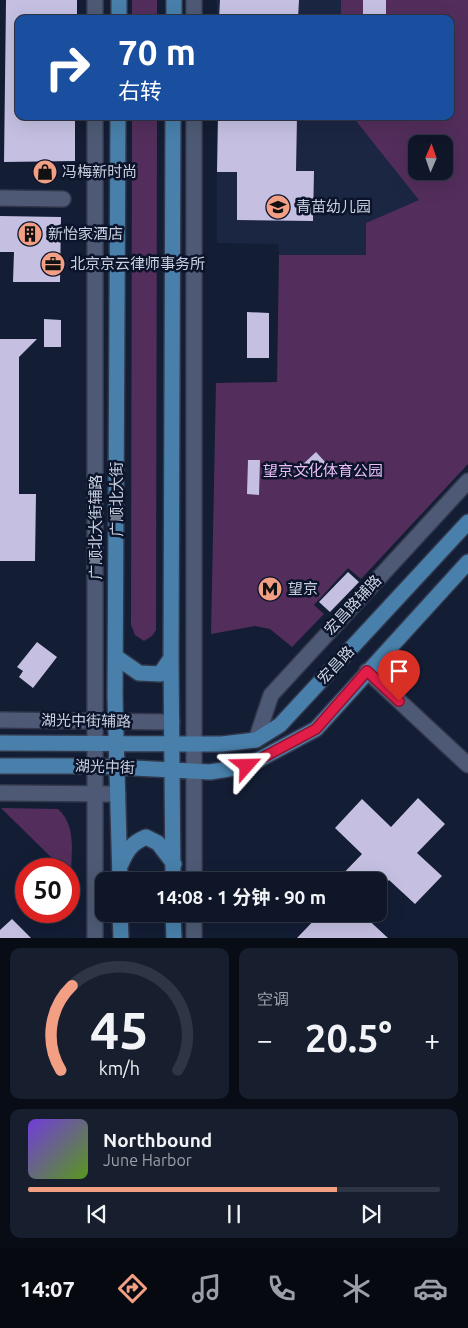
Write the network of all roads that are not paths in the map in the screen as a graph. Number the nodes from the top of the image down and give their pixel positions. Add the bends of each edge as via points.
1 (95, 0) edge
2 (119, 0) edge
3 (174, 0) edge
4 (194, 0) edge
5 (95, 15) edge
6 (119, 15) edge
7 (174, 15) edge
8 (194, 15) edge
9 (95, 120) edge
10 (118, 120) edge
11 (173, 120) edge
12 (194, 120) edge
13 (0, 198) edge
14 (63, 199) dead end
15 (468, 481) edge
16 (468, 522) edge
17 (468, 562) edge
18 (116, 657) junction
19 (171, 658) junction
20 (367, 671) junction
21 (0, 720) edge
22 (96, 721) junction
23 (115, 721) junction
24 (172, 722) junction
25 (256, 740) junction
26 (0, 743) edge
27 (96, 743) junction
28 (116, 744) junction
29 (172, 744) junction
30 (194, 744) junction
31 (468, 765) edge
32 (0, 766) edge
33 (96, 766) junction
34 (116, 767) junction
35 (174, 770) junction
36 (194, 771) junction
37 (210, 772) joint
38 (0, 793) edge
39 (96, 794) junction
40 (118, 794) junction
41 (174, 864) junction
42 (120, 872) edge
43 (121, 872) edge
44 (174, 872) edge
45 (194, 872) edge
46 (120, 922) edge
47 (174, 922) edge
48 (194, 922) edge
49 (95, 938) edge
50 (121, 938) edge
51 (174, 938) edge
52 (194, 938) edge

1 - 5 street
2 - 6 main road
3 - 7 main road
4 - 8 street
9 - 22 street, 广顺北大街辅路
10 - 18 main road, 广顺北大街
11 - 19 main road
12 - 30 street
13 - 14 street
15 - 25 street, 宏昌路辅路 via 271,695
16 - 25 main road, 宏昌路 via 280,725
17 - 20 main road, 宏昌路
18 - 19 main road via 139,673 160,674
18 - 23 main road, 广顺北大街
19 - 24 main road
20 - 31 street
20 - 37 main road, 宏昌路 via 316,729 247,766
21 - 22 street, 湖光中街辅路
22 - 23 street, 湖光中街辅路
22 - 27 street, 广顺北大街辅路
23 - 24 street, 湖光中街辅路
23 - 28 main road, 广顺北大街
24 - 29 main road
25 - 30 main road, 宏昌路
26 - 27 main road, 湖光中街
27 - 28 main road, 湖光中街
27 - 33 street, 广顺北大街辅路
28 - 29 main road, 湖光中街
28 - 34 main road, 广顺北大街
29 - 30 main road, 宏昌路
29 - 35 main road
30 - 36 street
32 - 33 main road, 湖光中街
33 - 34 main road, 湖光中街
33 - 39 street, 广顺北大街辅路
34 - 35 main road, 湖光中街
34 - 40 main road, 广顺北大街
35 - 36 main road, 湖光中街
35 - 41 main road
36 - 37 main road, 湖光中街
36 - 45 street
38 - 39 street
39 - 40 street
39 - 49 street, 广顺北大街辅路
40 - 42 main road, 广顺北大街
41 - 43 main road via 158,843 146,837 127,850
41 - 44 main road
46 - 50 main road
47 - 51 main road
48 - 52 street

